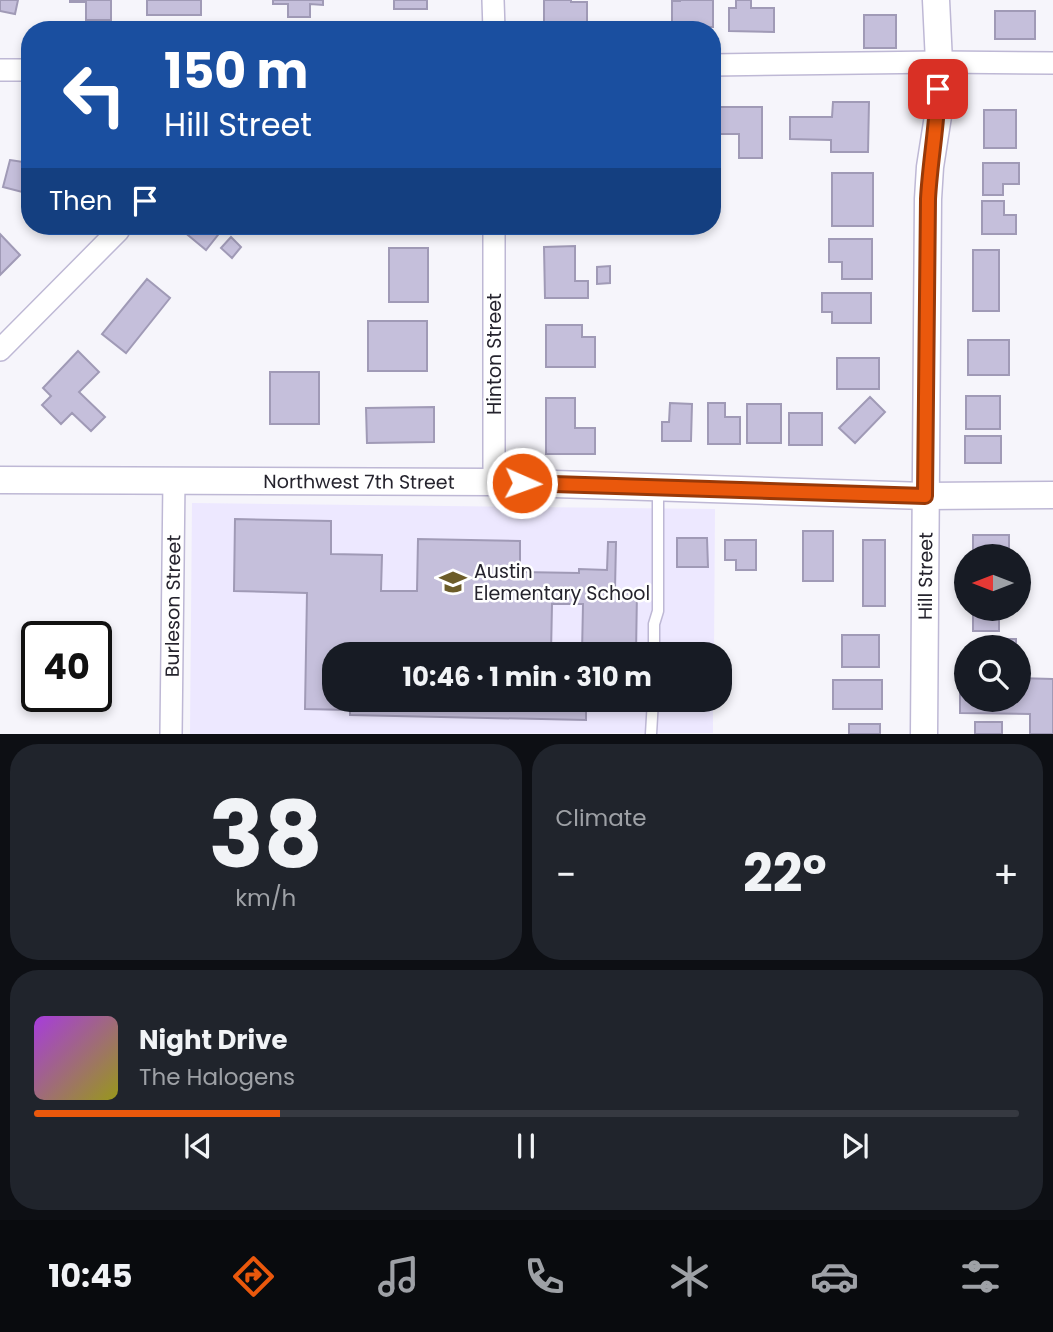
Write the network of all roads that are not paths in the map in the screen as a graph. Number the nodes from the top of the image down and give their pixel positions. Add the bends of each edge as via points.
1 (493, 0) edge
2 (936, 0) edge
3 (494, 21) edge
4 (939, 62) junction
5 (1053, 63) edge
6 (721, 65) edge
7 (0, 70) edge
8 (21, 70) edge
9 (114, 235) edge
10 (494, 235) edge
11 (0, 350) edge
12 (0, 480) edge
13 (174, 480) junction
14 (494, 482) junction
15 (658, 487) junction
16 (1053, 495) edge
17 (925, 496) junction
18 (653, 642) edge
19 (652, 712) edge
20 (171, 733) edge
21 (650, 733) edge
22 (924, 733) edge

1 - 3 street
2 - 4 street, Hill Street
4 - 5 street
4 - 6 street
4 - 17 street, Hill Street via 928,199
7 - 8 street
9 - 11 street
10 - 14 street, Hinton Street
12 - 13 street, Northwest 7th Street
13 - 14 street, Northwest 7th Street
13 - 20 street, Burleson Street
14 - 15 street, Northwest 7th Street
15 - 17 street, Northwest 7th Street
15 - 18 lane via 658,611
16 - 17 street, Northwest 7th Street
17 - 22 street, Hill Street
19 - 21 lane

